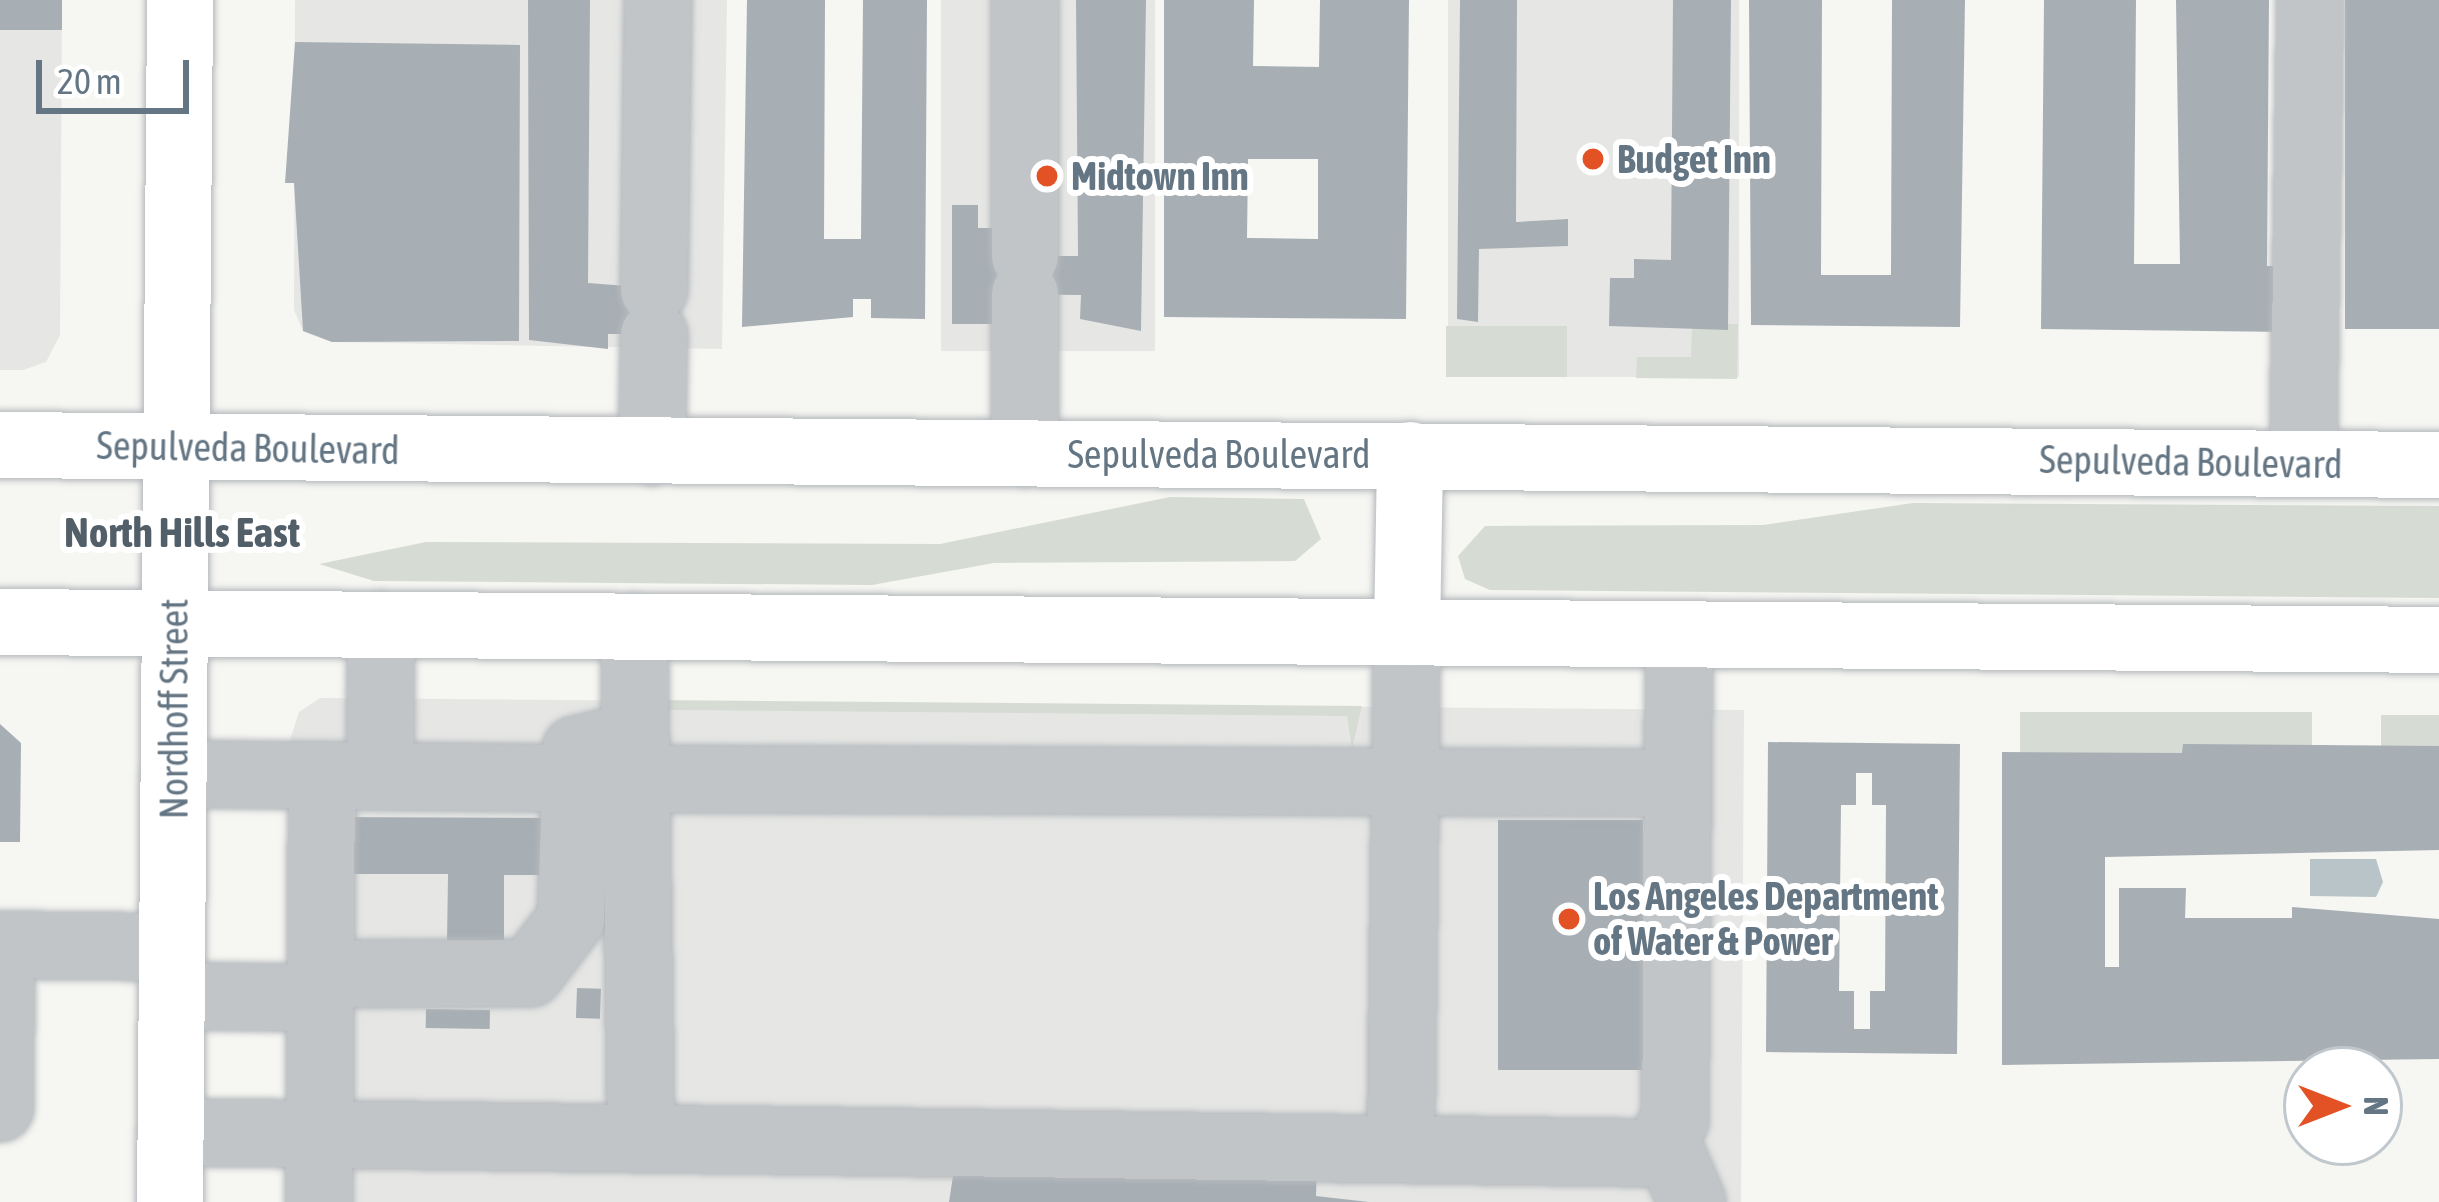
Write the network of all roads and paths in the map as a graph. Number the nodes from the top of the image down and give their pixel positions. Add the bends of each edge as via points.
1 (180, 0) edge
2 (658, 0) edge
3 (1025, 0) edge
4 (2310, 0) edge
5 (0, 445) edge
6 (176, 447) junction
7 (652, 452) junction
8 (1025, 454) junction
9 (1410, 455) junction
10 (2303, 464) junction
11 (2439, 465) edge
12 (0, 622) edge
13 (174, 623) junction
14 (381, 624) junction
15 (634, 626) junction
16 (1407, 632) junction
17 (1679, 634) junction
18 (2439, 640) edge
19 (639, 758) junction
20 (173, 774) junction
21 (351, 776) junction
22 (572, 778) junction
23 (1405, 782) junction
24 (1678, 783) junction
25 (0, 944) edge
26 (172, 971) junction
27 (321, 986) junction
28 (0, 1108) edge
29 (170, 1132) junction
30 (320, 1133) junction
31 (641, 1136) junction
32 (1401, 1142) junction
33 (1680, 1174) edge
34 (170, 1202) edge
35 (319, 1202) edge

1 - 6 main road, Nordhoff Street
2 - 7 lane
3 - 8 lane
4 - 10 lane
5 - 6 main road, Sepulveda Boulevard
6 - 7 main road, Sepulveda Boulevard
6 - 13 main road, Nordhoff Street
7 - 8 main road, Sepulveda Boulevard
8 - 9 main road, Sepulveda Boulevard
9 - 10 main road, Sepulveda Boulevard
9 - 16 main road
10 - 11 main road, Sepulveda Boulevard
12 - 13 main road
13 - 14 main road
13 - 20 main road, Nordhoff Street
14 - 15 main road
14 - 21 lane
15 - 16 main road
15 - 19 lane
16 - 17 main road
16 - 23 lane
17 - 18 main road
17 - 24 lane
19 - 22 lane via 582,742
19 - 23 lane
19 - 31 lane
20 - 21 lane
20 - 26 main road, Nordhoff Street
21 - 22 lane
21 - 27 lane
22 - 27 lane via 569,926 530,973
23 - 24 lane
23 - 32 lane
24 - 33 lane
25 - 26 lane
25 - 28 lane
26 - 27 lane
26 - 29 main road, Nordhoff Street
27 - 30 lane
29 - 30 lane
29 - 34 main road, Nordhoff Street
30 - 31 lane
30 - 35 lane
31 - 32 lane
32 - 33 lane

